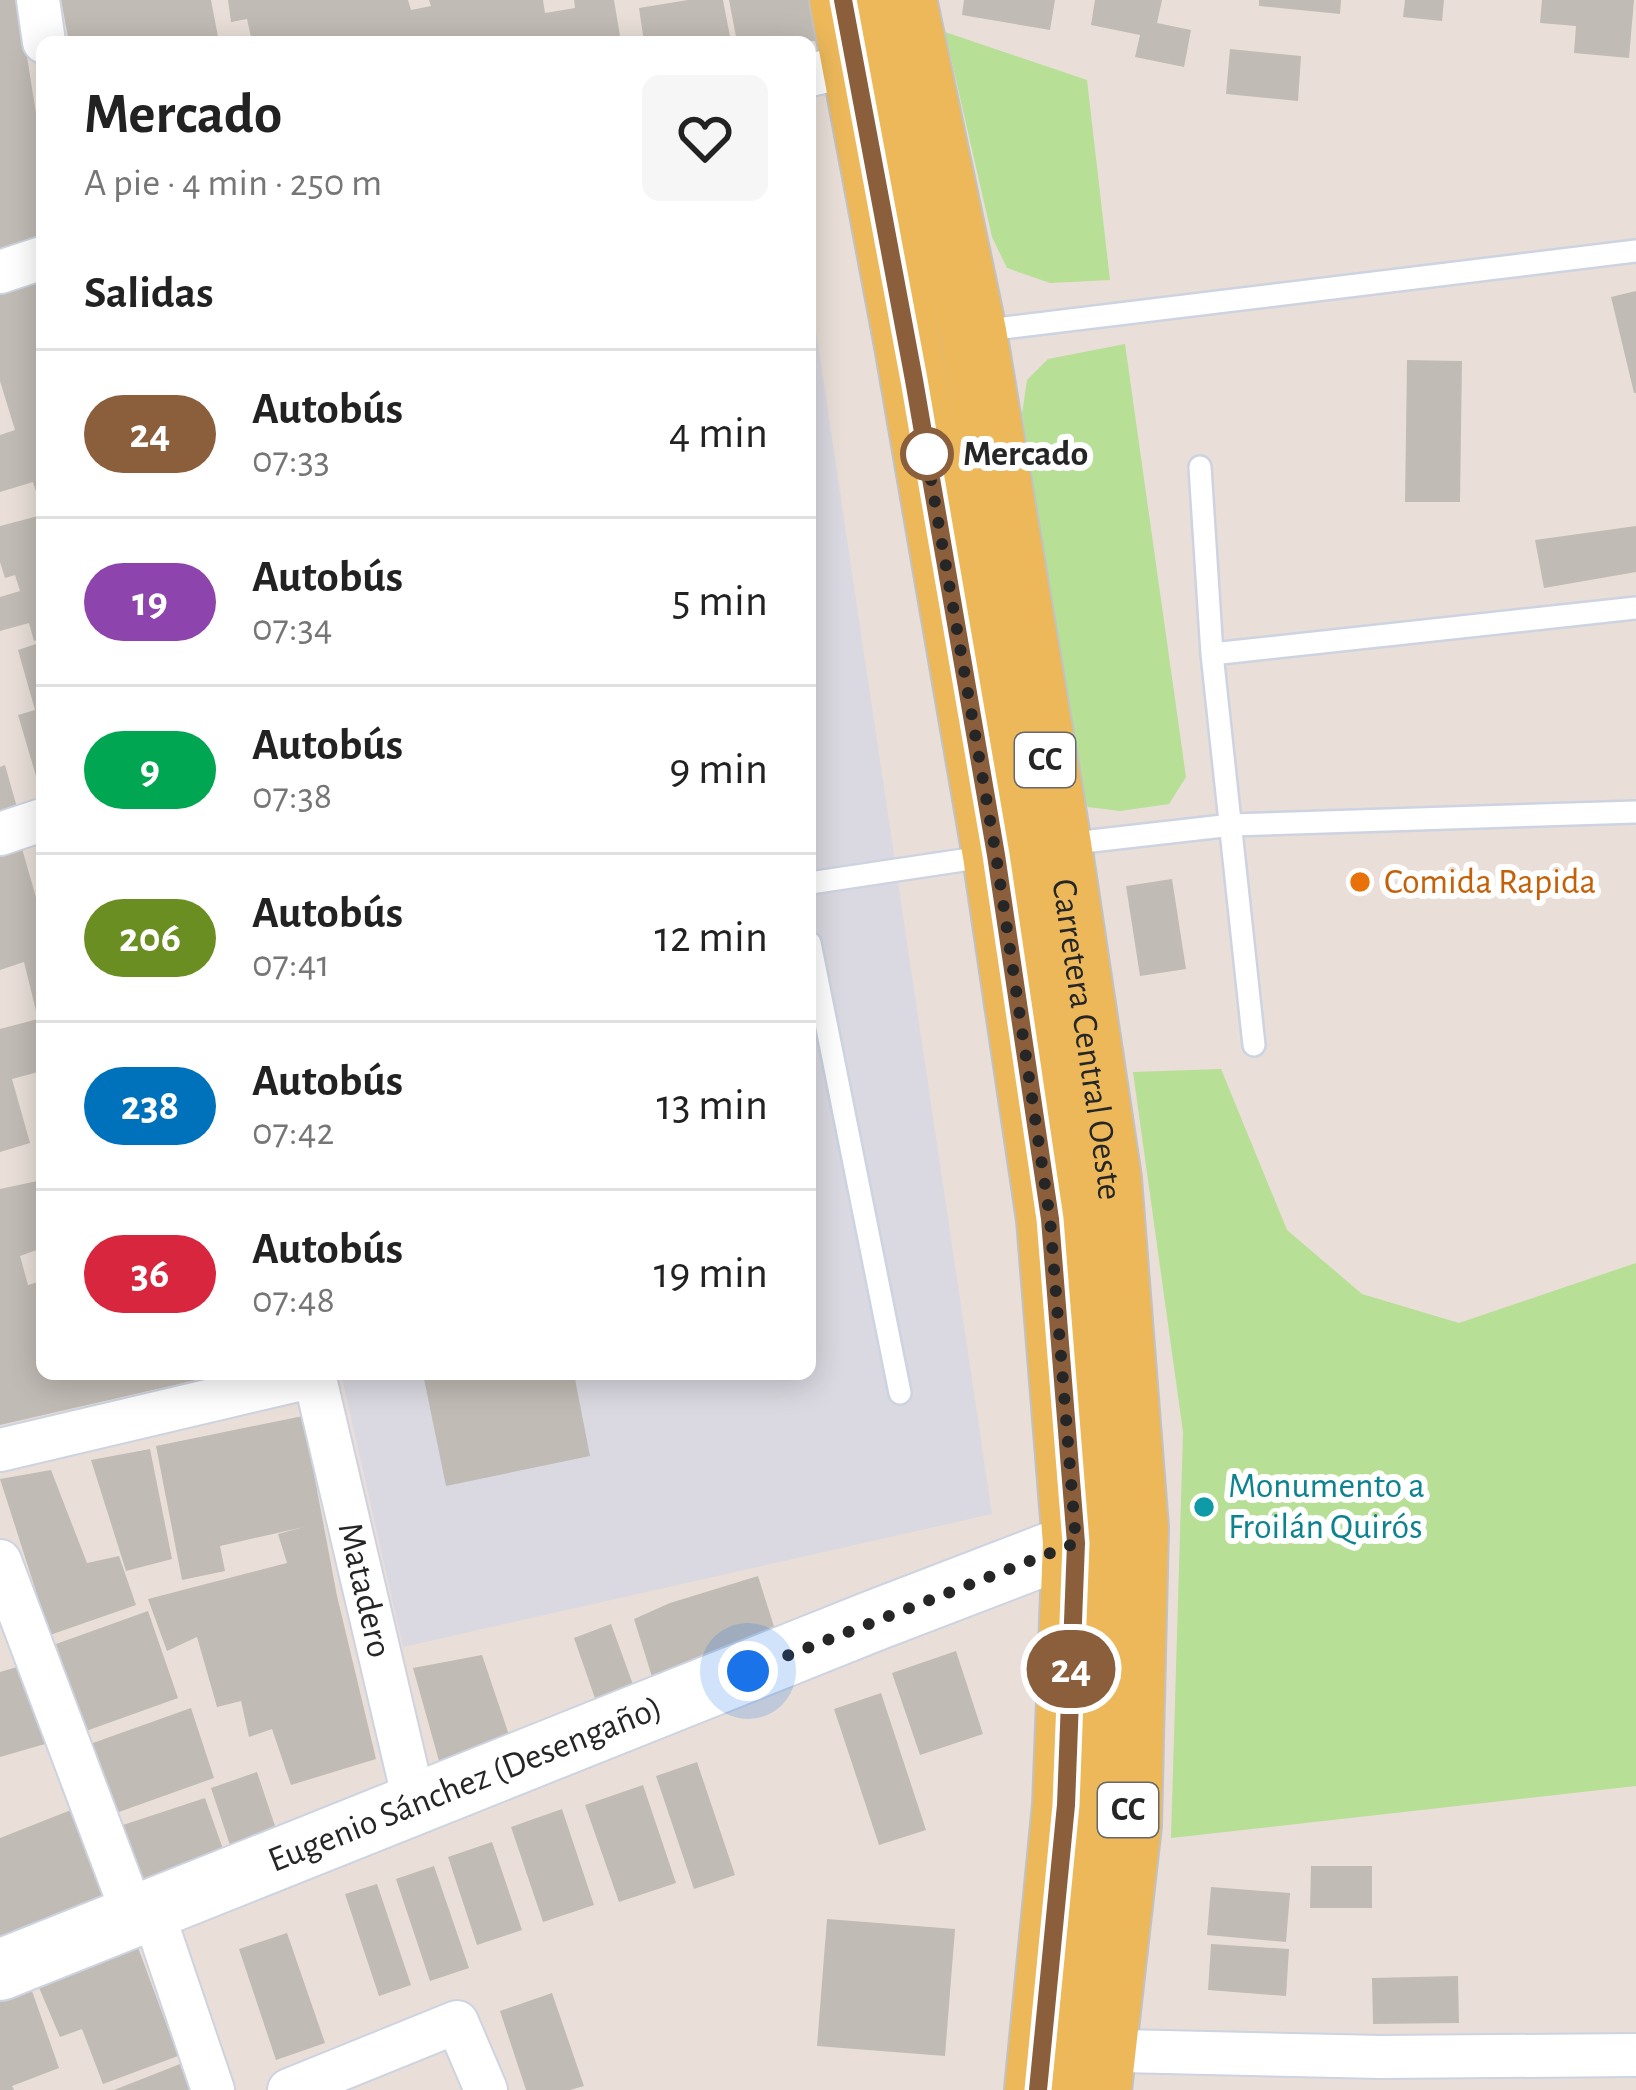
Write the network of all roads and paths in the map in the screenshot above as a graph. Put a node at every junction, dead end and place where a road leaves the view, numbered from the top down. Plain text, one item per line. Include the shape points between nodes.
1 (38, 0) edge
2 (842, 0) edge
3 (43, 36) edge
4 (871, 48) edge
5 (1636, 251) edge
6 (36, 260) edge
7 (0, 272) edge
8 (940, 339) junction
9 (1200, 467) dead end
10 (1636, 608) edge
11 (1212, 654) junction
12 (1636, 812) edge
13 (36, 822) edge
14 (1232, 825) junction
15 (0, 834) edge
16 (1027, 850) junction
17 (816, 882) edge
18 (816, 973) edge
19 (1254, 1045) dead end
20 (293, 1380) edge
21 (315, 1380) edge
22 (900, 1393) dead end
23 (0, 1450) edge
24 (1106, 1536) junction
25 (0, 1561) edge
26 (415, 1805) junction
27 (143, 1913) junction
28 (0, 1970) edge
29 (1636, 2055) edge
30 (1071, 2070) edge
31 (213, 2090) edge
32 (289, 2090) edge
33 (485, 2090) edge

1 - 3 street
2 - 4 main road, Carretera Central Oeste / CC
4 - 8 main road, Carretera Central Oeste / CC
5 - 8 lane
6 - 7 street
8 - 16 main road, Carretera Central Oeste / CC
9 - 11 lane
10 - 11 lane
11 - 14 lane
12 - 14 lane
13 - 15 street
14 - 16 lane
14 - 19 lane
16 - 17 lane
16 - 24 main road, Carretera Central Oeste / CC via 1050,1219
18 - 22 lane
20 - 23 street
21 - 26 street, Matadero
24 - 26 street, Eugenio Sánchez (Desengaño)
24 - 30 main road, Carretera Central Oeste / CC via 1066,1805
25 - 27 street
26 - 27 street, Eugenio Sánchez (Desengaño)
27 - 28 street, Eugenio Sánchez (Desengaño)
27 - 31 street
29 - 30 street
32 - 33 street via 457,2022

